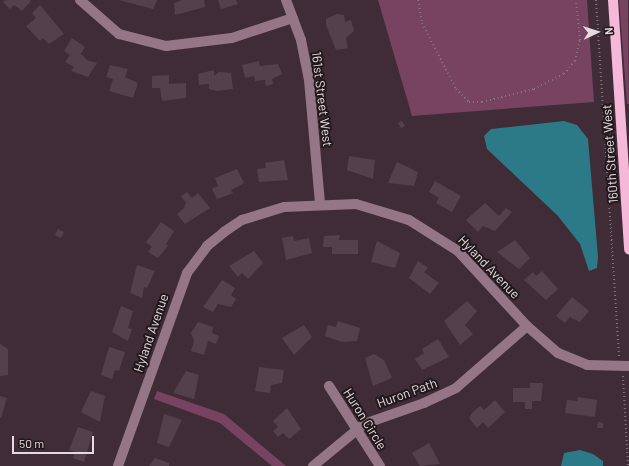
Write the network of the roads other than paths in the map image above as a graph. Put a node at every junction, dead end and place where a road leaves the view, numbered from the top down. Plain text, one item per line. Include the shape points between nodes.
1 (80, 0) edge
2 (286, 0) edge
3 (613, 0) edge
4 (293, 18) junction
5 (320, 203) junction
6 (629, 249) edge
7 (527, 326) junction
8 (625, 366) edge
9 (329, 386) dead end
10 (355, 429) junction
11 (118, 466) edge
12 (313, 466) edge
13 (380, 466) edge

1 - 4 street via 119,34 166,46 232,38
2 - 4 street, 161st Street West
3 - 6 main road, 160th Street West
4 - 5 street, 161st Street West via 309,80
5 - 7 street, Hyland Avenue via 377,209 435,234 472,264
5 - 11 street, Hyland Avenue via 284,207 242,220 212,242 193,264 178,294
7 - 8 street, Hyland Avenue via 568,359 596,366
7 - 10 street, Huron Path via 456,388
9 - 10 street, Huron Circle
10 - 12 street, Huron Path
10 - 13 street, Huron Circle

